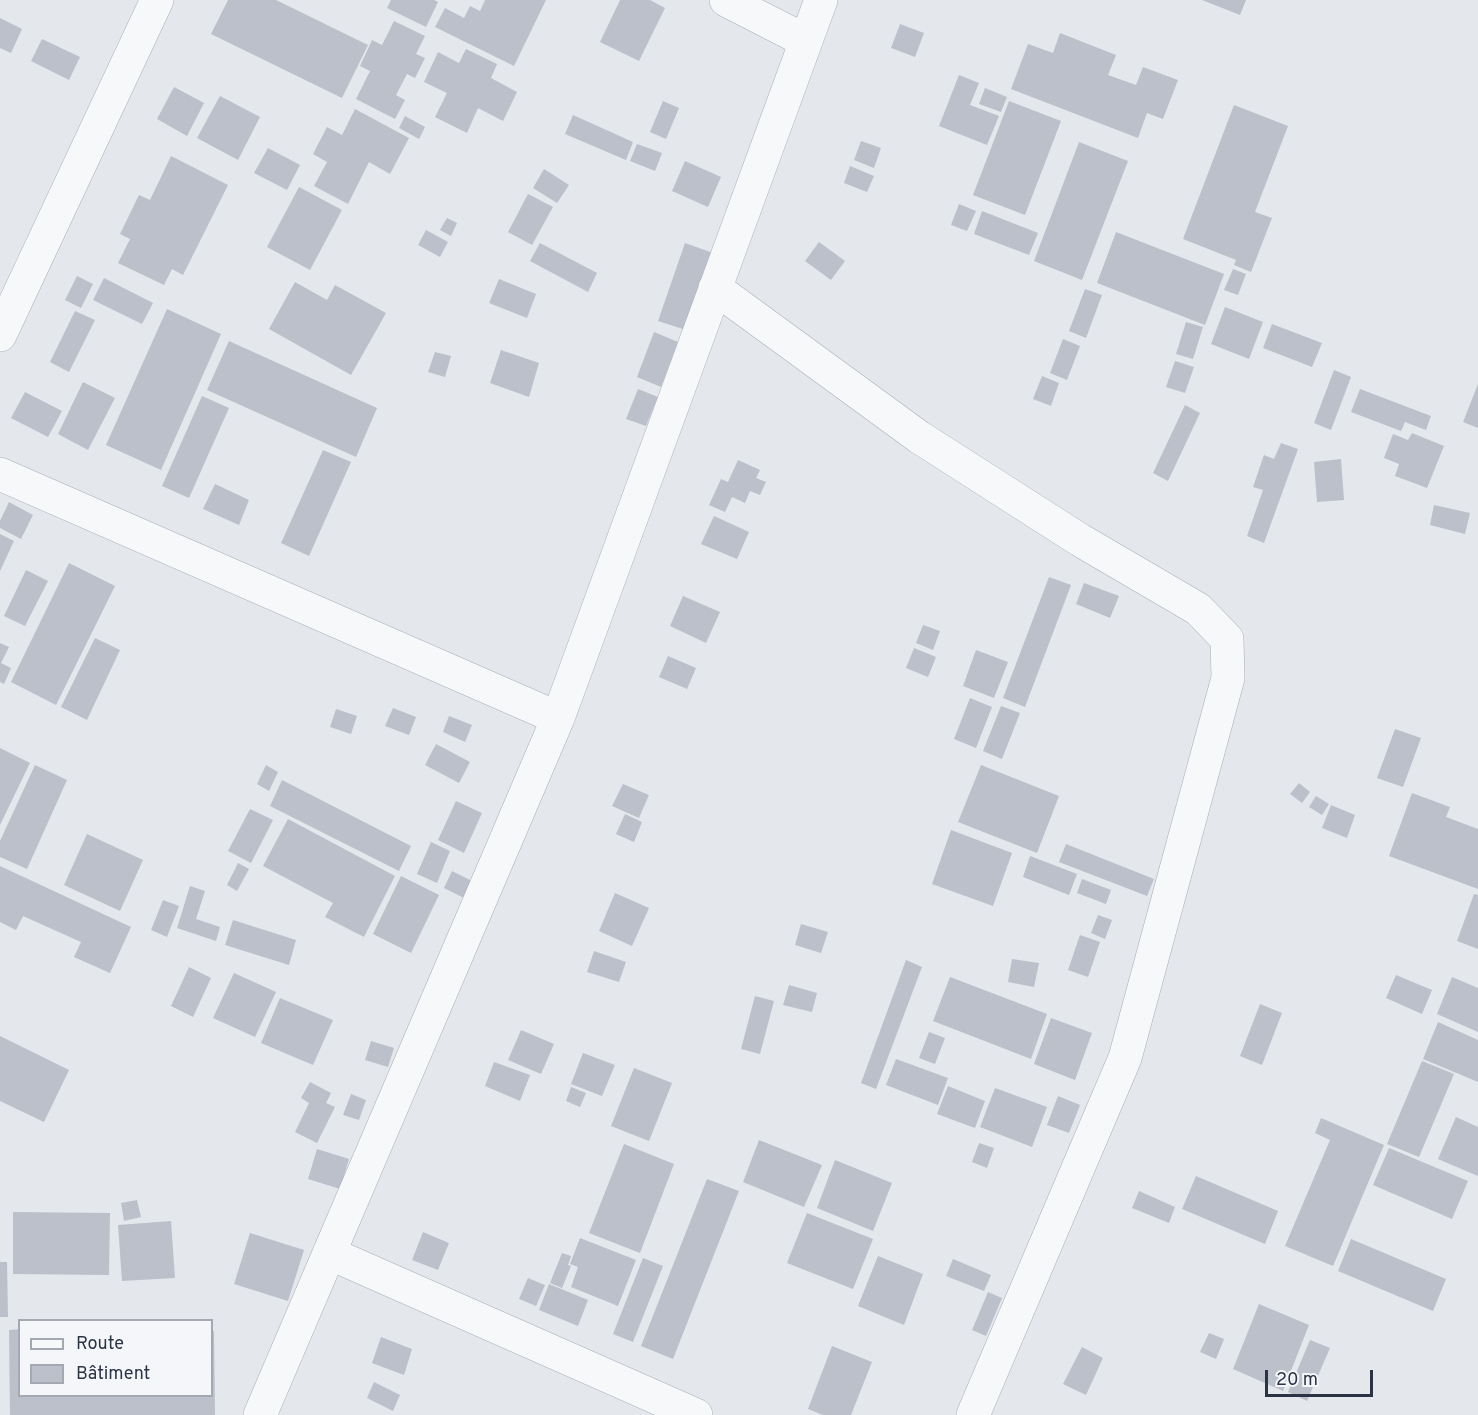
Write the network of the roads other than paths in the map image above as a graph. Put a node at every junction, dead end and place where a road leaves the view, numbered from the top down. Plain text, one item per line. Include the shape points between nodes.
1 (158, 0) edge
2 (726, 0) edge
3 (821, 0) edge
4 (806, 41) junction
5 (715, 288) junction
6 (0, 335) edge
7 (0, 474) edge
8 (558, 718) junction
9 (329, 1253) junction
10 (260, 1415) edge
11 (696, 1415) edge
12 (973, 1415) edge

1 - 6 street
2 - 4 street
3 - 4 street
4 - 5 street
5 - 8 street
5 - 12 street via 919,437 1080,540 1198,609 1227,639 1228,678 1125,1058
7 - 8 street
8 - 9 street
9 - 10 street
9 - 11 street

